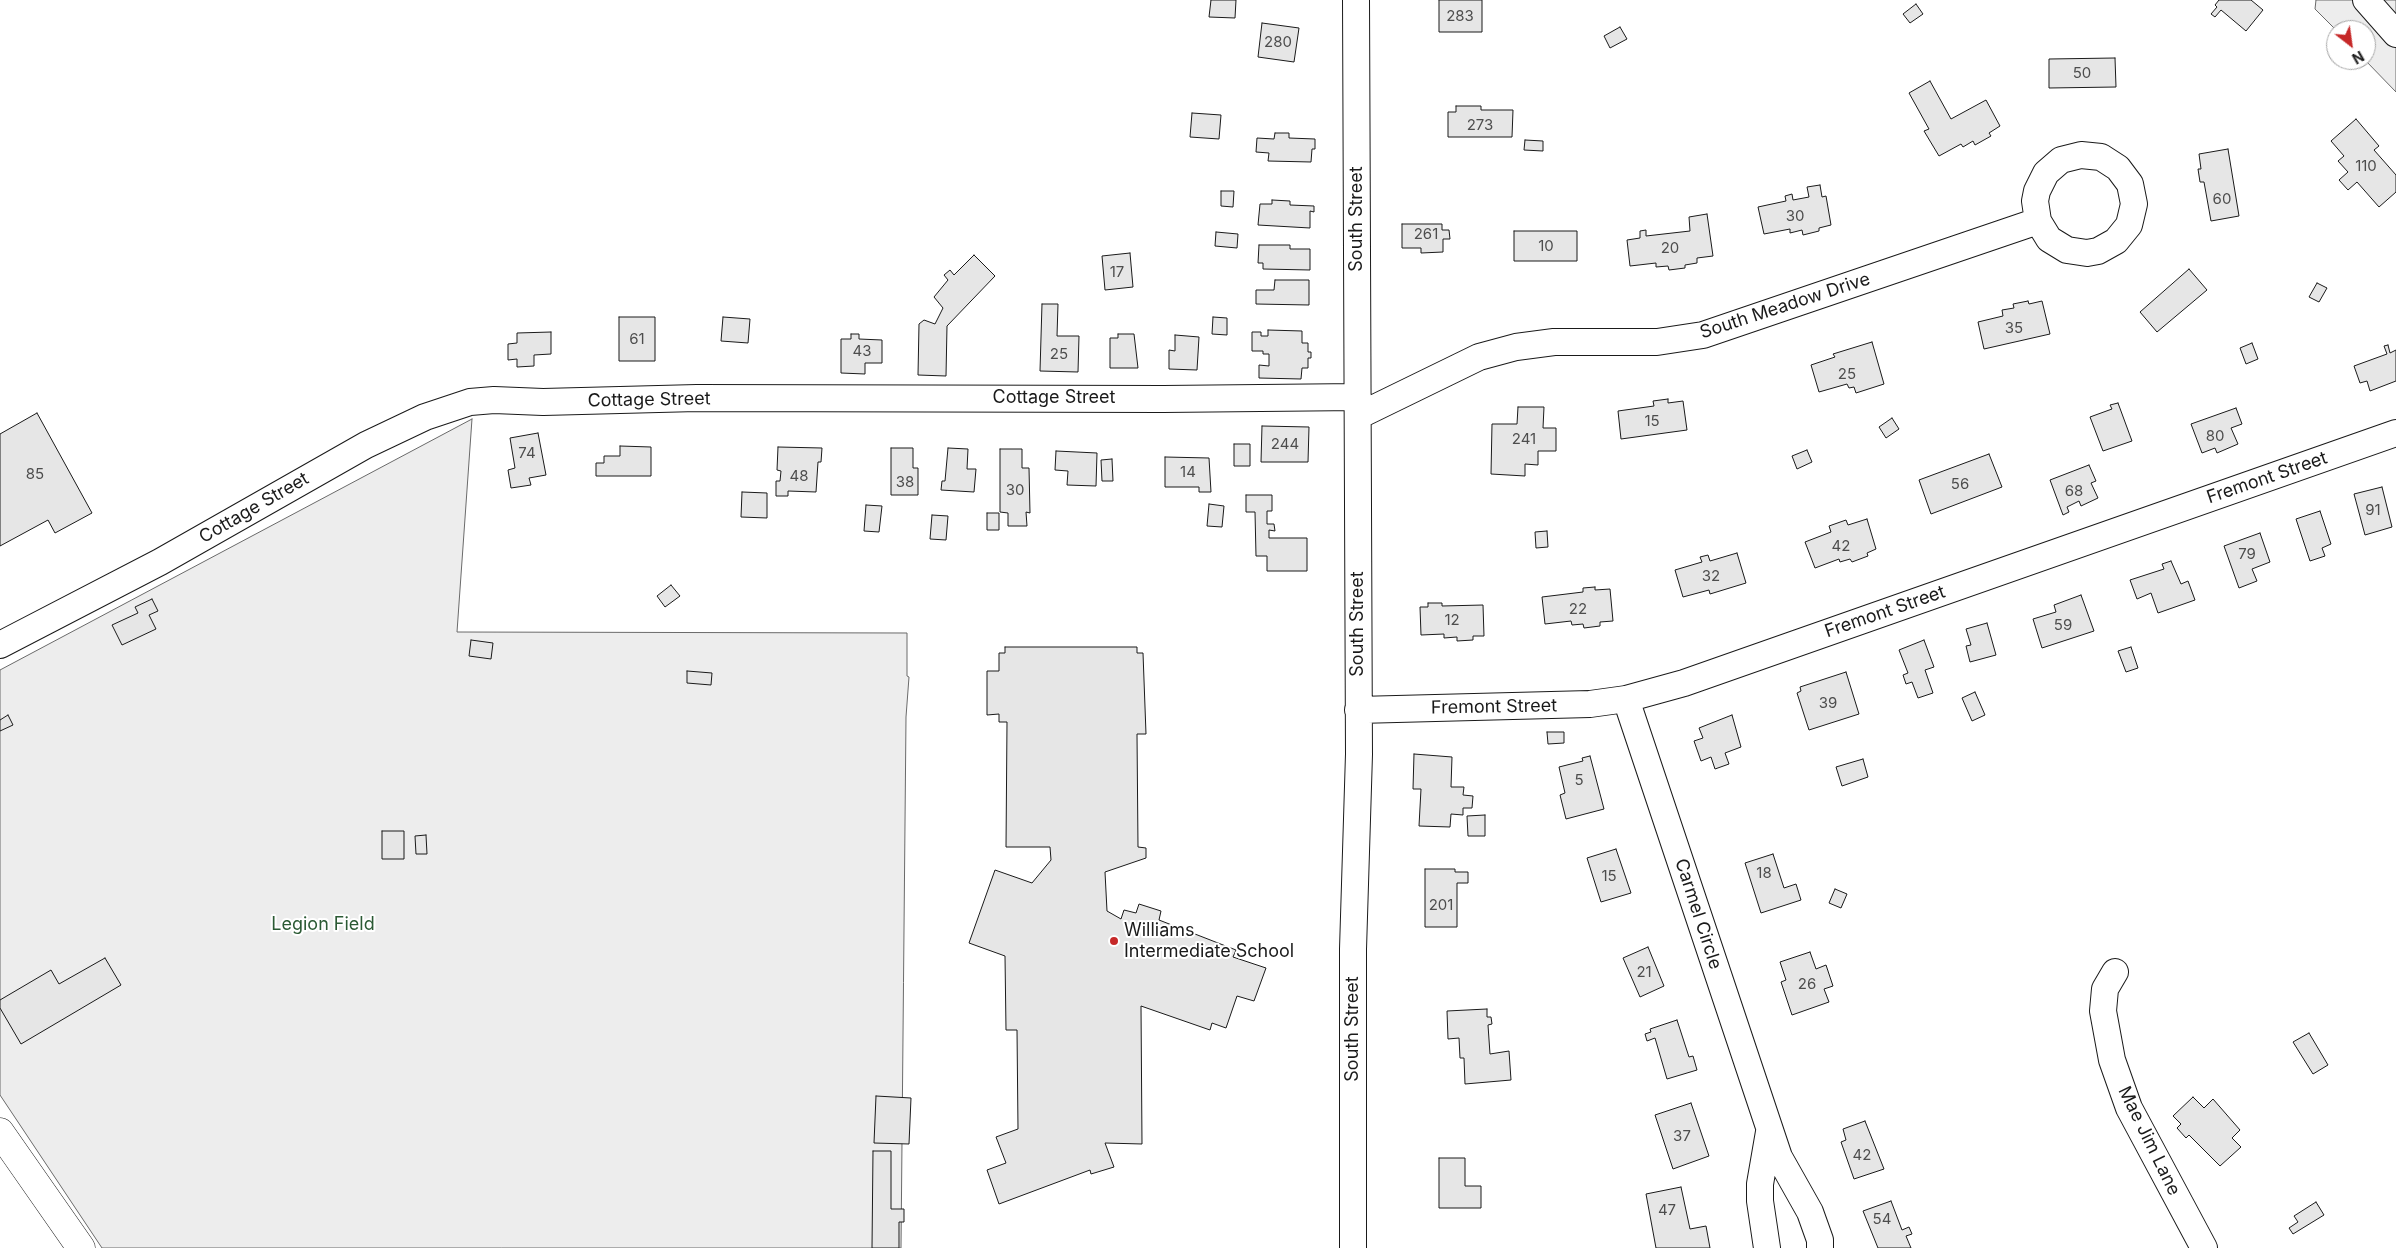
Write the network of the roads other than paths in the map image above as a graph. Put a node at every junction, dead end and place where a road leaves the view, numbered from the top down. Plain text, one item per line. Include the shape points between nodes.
1 (1356, 0) edge
2 (2366, 0) edge
3 (2396, 34) edge
4 (2038, 221) dead end
5 (1358, 406) junction
6 (2396, 433) edge
7 (0, 645) edge
8 (1626, 699) junction
9 (1358, 710) junction
10 (2115, 972) dead end
11 (1770, 1129) junction
12 (0, 1132) edge
13 (81, 1248) edge
14 (1353, 1248) edge
15 (1767, 1248) edge
16 (1820, 1248) edge
17 (2204, 1248) edge

1 - 5 street, South Street
2 - 3 street
4 - 5 street, South Meadow Drive via 1703,335 1657,342 1554,342 1516,347 1479,357
5 - 7 street, Cottage Street via 1163,399 706,398 470,402 425,417 366,444 160,562
5 - 9 street, South Street
6 - 8 street, Fremont Street via 1684,683
8 - 9 street, Fremont Street via 1590,704
8 - 11 street, Carmel Circle
9 - 14 street, South Street via 1353,949
10 - 17 street, Mae Jim Lane via 2105,989 2102,1011 2112,1060 2129,1108
11 - 15 street, Carmel Circle via 1760,1184 1761,1218
11 - 16 street, Carmel Circle via 1779,1158 1810,1212
12 - 13 main road

